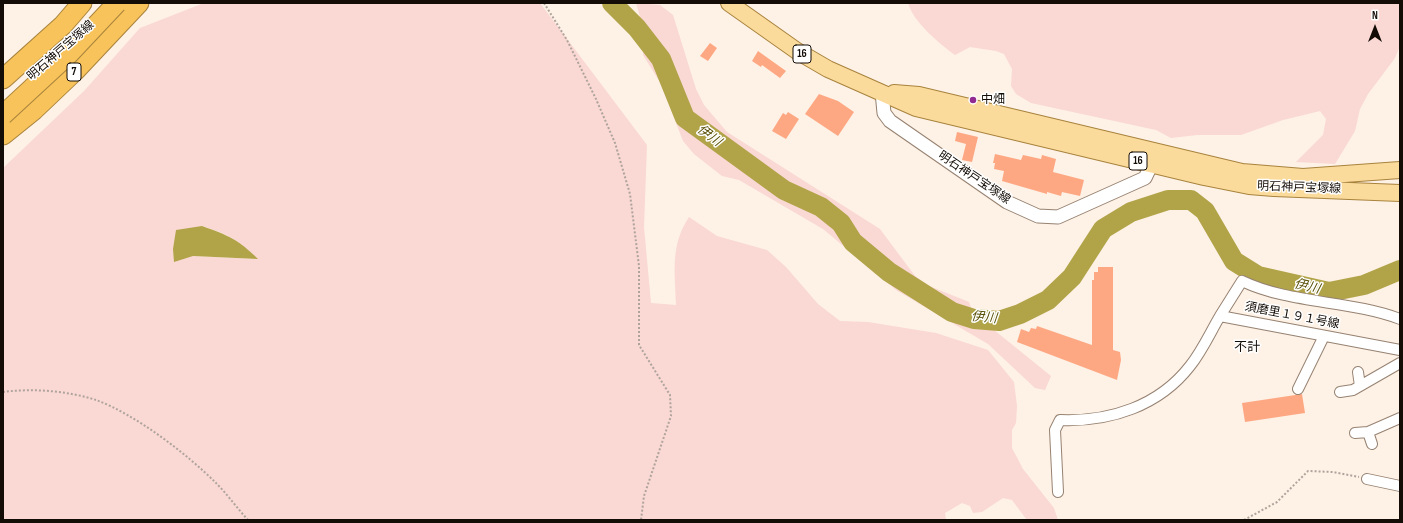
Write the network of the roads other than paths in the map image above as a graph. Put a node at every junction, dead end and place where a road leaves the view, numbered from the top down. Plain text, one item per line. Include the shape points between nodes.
1 (82, 3) edge
2 (117, 3) edge
3 (122, 3) edge
4 (139, 3) edge
5 (729, 3) edge
6 (3, 80) edge
7 (882, 92) junction
8 (3, 103) edge
9 (3, 115) edge
10 (3, 135) edge
11 (1155, 159) junction
12 (1400, 170) edge
13 (1400, 193) edge
14 (1220, 316) junction
15 (1400, 319) edge
16 (1324, 336) junction
17 (1400, 350) edge
18 (1400, 364) edge
19 (1358, 372) dead end
20 (1360, 386) junction
21 (1298, 390) dead end
22 (1340, 392) dead end
23 (1400, 418) edge
24 (1368, 432) junction
25 (1355, 433) dead end
26 (1372, 444) dead end
27 (1368, 479) road end
28 (1400, 486) edge
29 (1058, 492) dead end

1 - 6 highway via 63,25
2 - 9 highway, 7, bridge via 69,54
3 - 8 main road, 明石神戸宝塚線 via 67,43
4 - 10 highway, 7 via 75,71
5 - 7 main road, 明石神戸宝塚線 / 16 via 797,51
7 - 11 main road, 明石神戸宝塚線 / 16 via 916,108
7 - 11 street, 明石神戸宝塚線 via 884,113 890,121 1007,202 1038,216 1058,217 1145,178
11 - 12 main road, 明石神戸宝塚線 / 16 via 1273,175 1330,176
11 - 13 main road, 明石神戸宝塚線 / 16 via 1249,186
14 - 15 street, 須磨里１９１号線 via 1242,281 1260,290 1350,306
14 - 16 street, 須磨里１９１号線
14 - 29 street via 1191,366 1164,394 1130,410 1111,415 1082,421 1060,420 1055,430
16 - 17 street, 須磨里１９１号線
16 - 21 street
18 - 20 street
19 - 20 street
20 - 22 street
23 - 24 street
24 - 25 street
24 - 26 street
27 - 28 street

